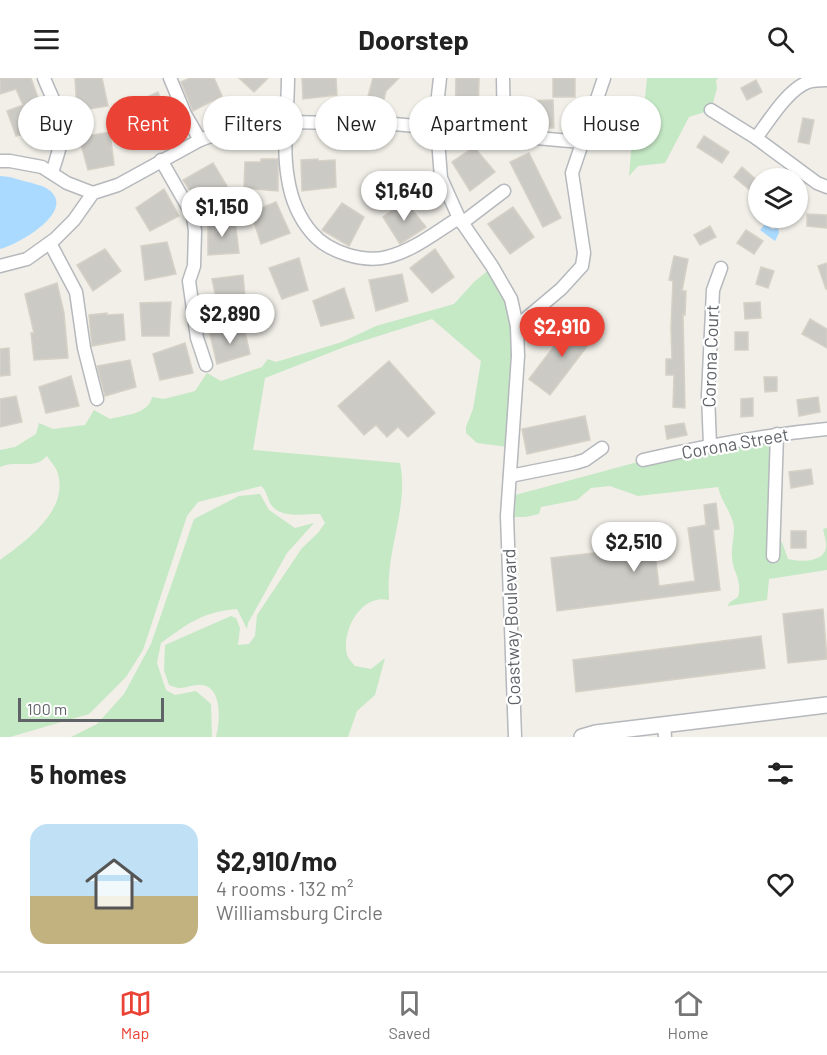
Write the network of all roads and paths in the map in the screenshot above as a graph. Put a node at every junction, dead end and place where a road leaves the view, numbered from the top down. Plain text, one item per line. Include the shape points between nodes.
1 (44, 78) edge
2 (170, 78) edge
3 (288, 78) edge
4 (440, 78) edge
5 (503, 78) edge
6 (603, 78) edge
7 (827, 80) edge
8 (288, 96) edge
9 (438, 96) edge
10 (503, 96) edge
11 (597, 96) edge
12 (711, 110) dead end
13 (303, 122) edge
14 (409, 125) edge
15 (756, 138) junction
16 (203, 139) edge
17 (200, 140) junction
18 (286, 150) edge
19 (438, 150) edge
20 (579, 150) edge
21 (0, 160) edge
22 (161, 160) junction
23 (52, 173) junction
24 (827, 187) edge
25 (504, 191) dead end
26 (93, 193) junction
27 (461, 220) junction
28 (50, 243) junction
29 (0, 266) edge
30 (721, 268) dead end
31 (517, 326) junction
32 (206, 365) dead end
33 (97, 399) dead end
34 (827, 429) edge
35 (777, 434) junction
36 (710, 445) junction
37 (602, 448) dead end
38 (643, 460) dead end
39 (510, 476) junction
40 (773, 556) dead end
41 (827, 705) edge
42 (664, 731) edge
43 (515, 737) edge
44 (582, 737) edge

1 - 23 street via 62,130
2 - 17 street
3 - 8 street
4 - 9 street, Coastway Boulevard
5 - 10 street
6 - 11 street
7 - 15 street via 801,85
12 - 15 street
13 - 14 street
15 - 24 street
16 - 17 street
17 - 22 street
18 - 27 street via 295,206 312,234 338,251 362,259 387,257
19 - 27 street, Coastway Boulevard via 441,178
20 - 31 street via 572,173 584,254 582,266
21 - 23 street via 42,167
22 - 26 street via 118,185
22 - 32 street via 193,216 194,266 189,281 197,338
23 - 26 street
25 - 27 street
26 - 28 street via 74,220
27 - 31 street, Coastway Boulevard via 511,299
28 - 29 street via 27,259
28 - 33 street via 76,292
30 - 36 street, Corona Court via 713,290
31 - 39 street, Coastway Boulevard
34 - 35 street, Corona Street
35 - 36 street, Corona Street
35 - 40 street
36 - 38 street, Corona Street
37 - 39 street via 585,460
39 - 43 street, Coastway Boulevard via 507,516
41 - 42 street
42 - 44 street

